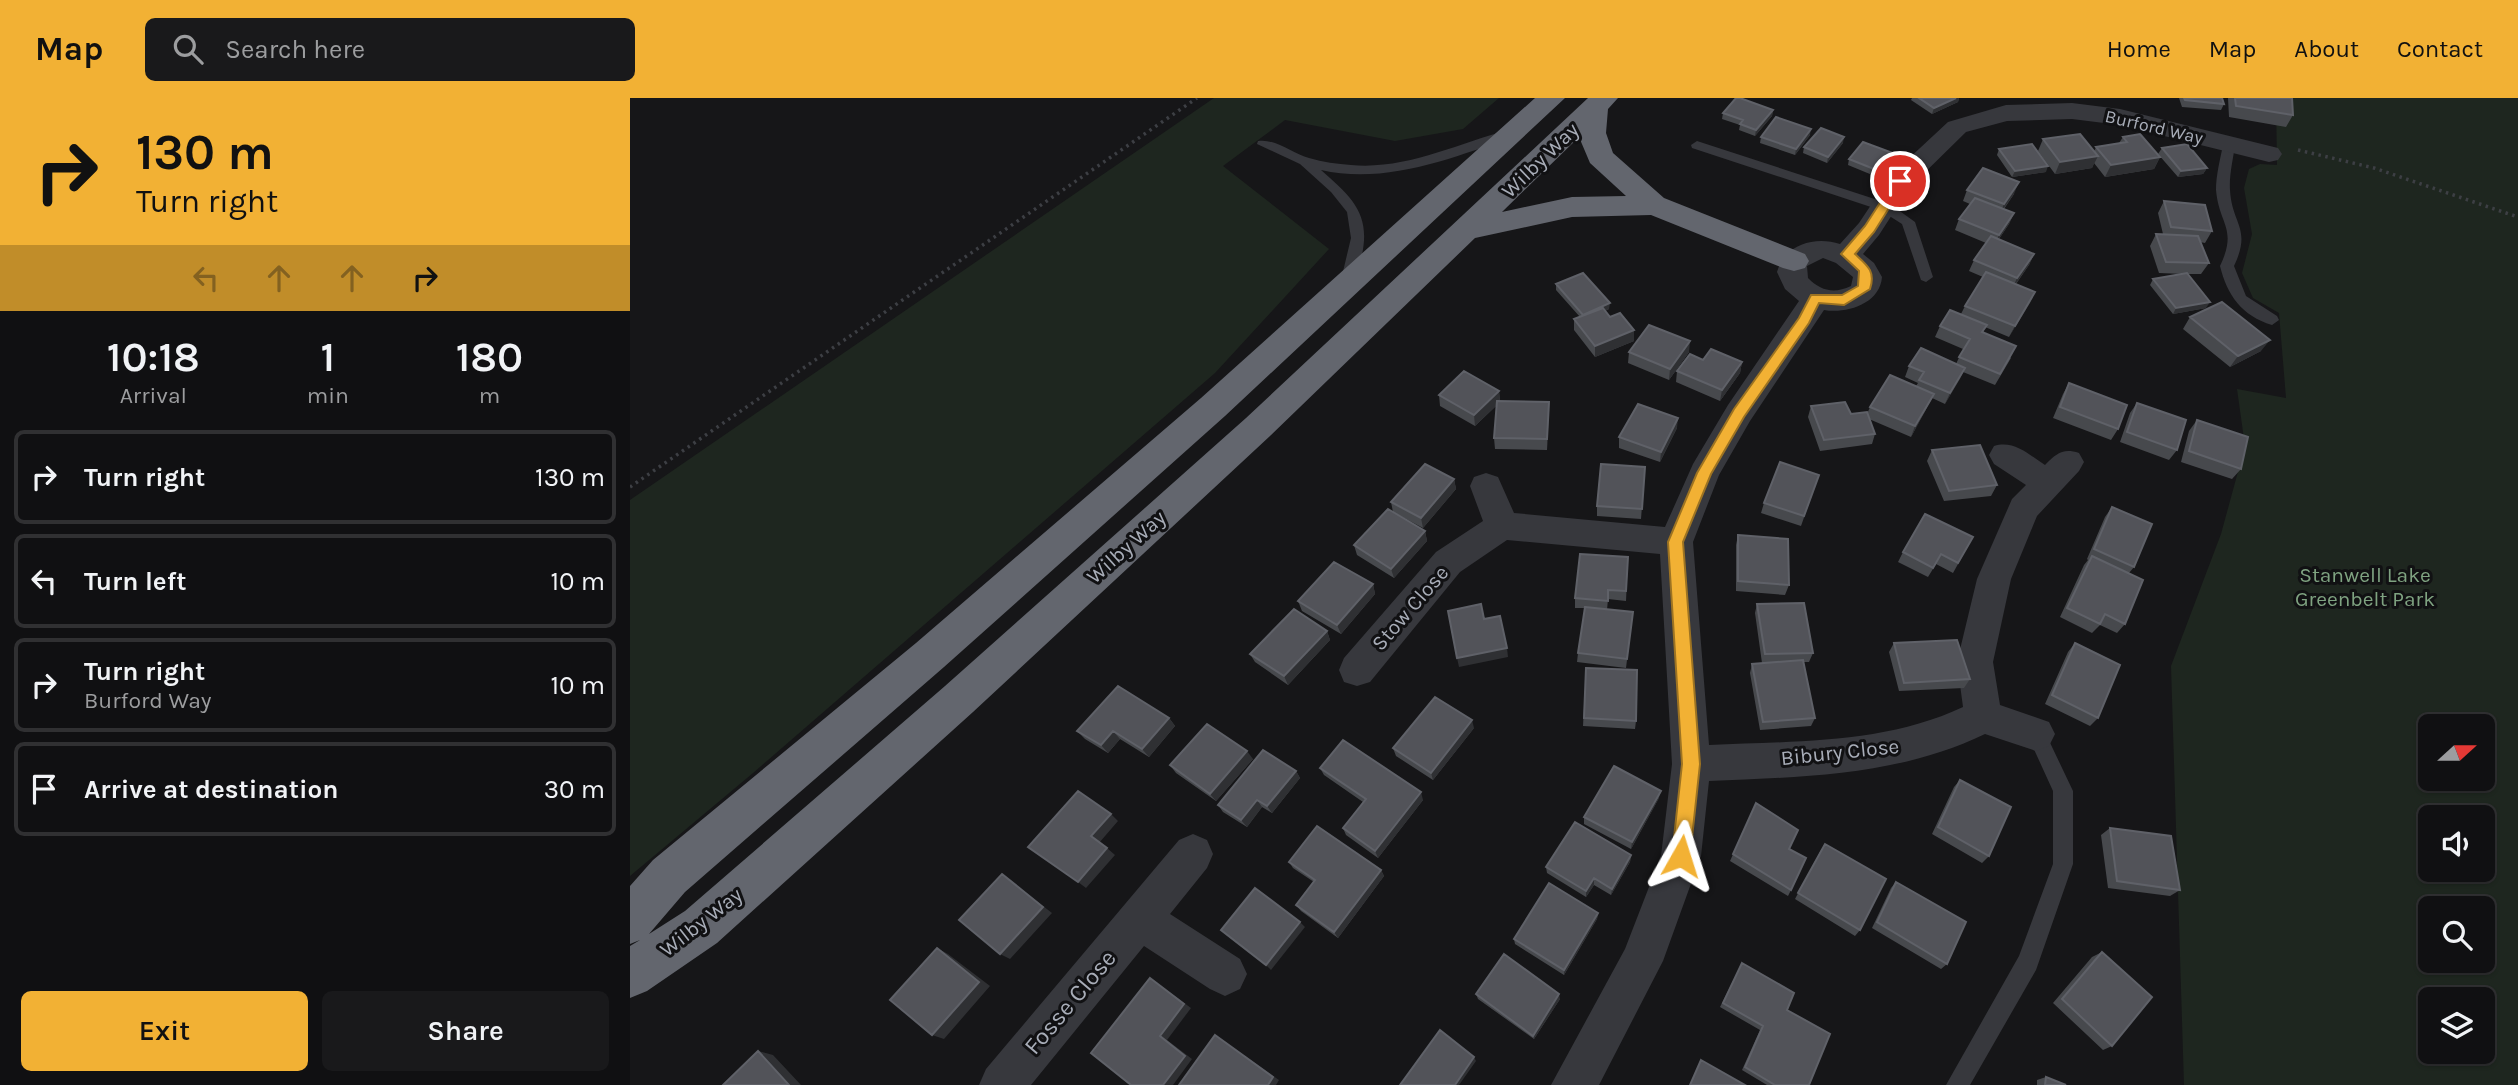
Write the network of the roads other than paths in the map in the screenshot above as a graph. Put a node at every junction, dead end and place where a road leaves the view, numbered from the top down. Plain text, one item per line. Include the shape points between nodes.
1 (1551, 98) edge
2 (1600, 103) edge
3 (2000, 105) edge
4 (1515, 132) junction
5 (1264, 144) dead end
6 (1697, 145) dead end
7 (2229, 145) junction
8 (2269, 154) road end
9 (1304, 161) junction
10 (1654, 205) junction
11 (1885, 207) junction
12 (1467, 230) junction
13 (1847, 254) junction
14 (1794, 261) junction
15 (1926, 277) dead end
16 (1345, 288) junction
17 (1815, 298) junction
18 (2272, 320) dead end
19 (2005, 455) dead end
20 (1486, 486) dead end
21 (1502, 526) junction
22 (1676, 542) junction
23 (1357, 670) dead end
24 (1983, 716) junction
25 (2036, 734) joint
26 (1691, 764) junction
27 (1193, 854) dead end
28 (1139, 918) junction
29 (630, 921) edge
30 (630, 974) edge
31 (1225, 974) dead end
32 (1002, 1085) edge
33 (1574, 1085) edge
34 (1957, 1085) edge

1 - 4 highway, Wilby Way
2 - 10 highway via 1592,133 1600,158
2 - 12 highway, Wilby Way
3 - 7 street, Burford Way via 2120,117
3 - 11 street, Burford Way via 1957,127 1900,181
4 - 9 lane via 1412,165 1344,168
4 - 16 highway, Wilby Way
5 - 9 lane
6 - 11 lane
7 - 8 street, Burford Way
7 - 18 lane via 2223,187 2226,210 2238,233 2227,266 2232,289 2243,305
9 - 16 lane via 1352,205 1358,218 1358,249
10 - 12 highway via 1572,207
10 - 14 highway
11 - 13 street, Burford Way
11 - 15 lane via 1908,222
12 - 30 highway, Wilby Way via 949,708 701,927
13 - 14 street via 1823,249
13 - 17 street via 1865,270 1864,289 1844,300
14 - 17 street via 1791,277
16 - 29 highway, Wilby Way via 930,655 669,876
17 - 22 street via 1704,473
19 - 24 street via 2058,472 2024,508 1994,579 1975,662
20 - 21 street
21 - 22 street
21 - 23 street, Stow Close via 1448,562
22 - 26 street
24 - 25 street
24 - 26 street, Bibury Close via 1956,731 1909,745 1811,758
25 - 34 lane via 2063,791 2063,864 2028,962
26 - 33 street via 1681,856 1642,961
27 - 28 street, Fosse Close
28 - 31 street
28 - 32 street, Fosse Close

